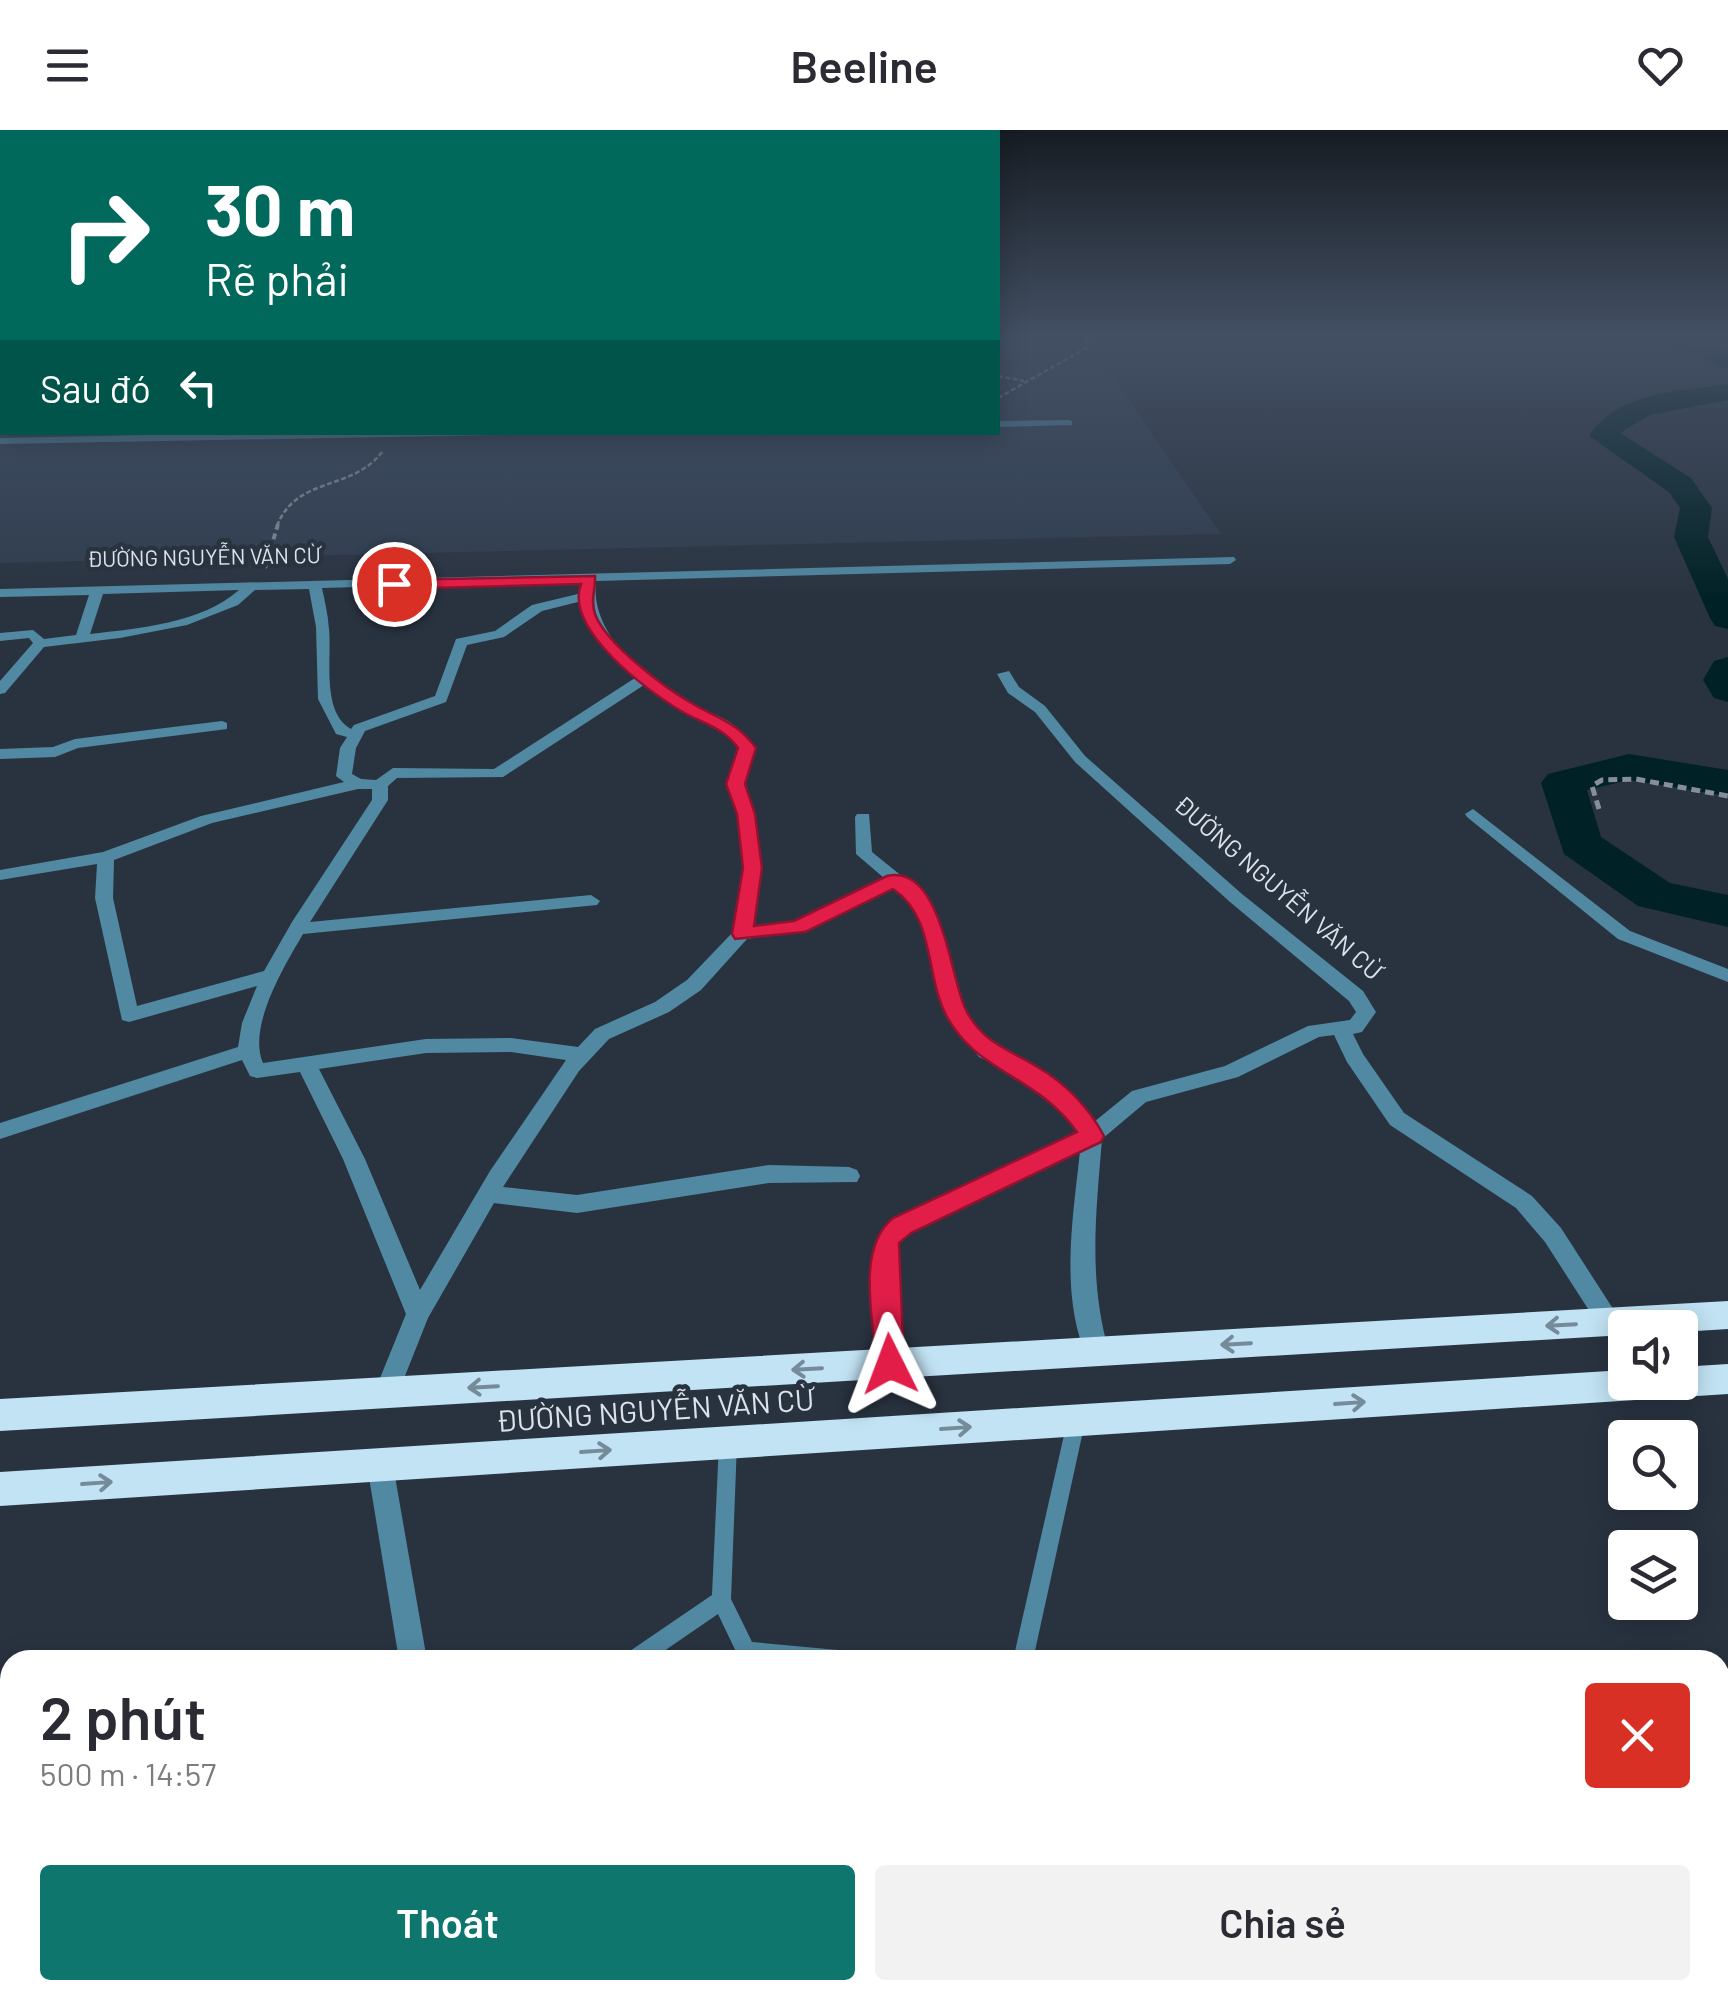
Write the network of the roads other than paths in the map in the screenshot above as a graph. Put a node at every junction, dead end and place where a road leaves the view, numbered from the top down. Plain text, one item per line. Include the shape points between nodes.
1 (325, 435) edge
2 (0, 441) edge
3 (1230, 560) dead end
4 (590, 579) junction
5 (315, 586) junction
6 (250, 588) junction
7 (96, 591) junction
8 (0, 593) edge
9 (584, 596) junction
10 (0, 637) edge
11 (82, 639) junction
12 (40, 644) junction
13 (1004, 674) dead end
14 (646, 677) junction
15 (0, 690) edge
16 (222, 726) dead end
17 (356, 734) junction
18 (0, 754) edge
19 (358, 784) junction
20 (380, 785) junction
21 (1474, 814) dead end
22 (863, 817) dead end
23 (106, 857) junction
24 (0, 875) edge
25 (894, 880) junction
26 (591, 901) dead end
27 (296, 929) junction
28 (742, 934) junction
29 (274, 975) junction
30 (1728, 976) edge
31 (1340, 1027) junction
32 (248, 1050) junction
33 (582, 1054) junction
34 (307, 1066) junction
35 (0, 1132) edge
36 (1092, 1136) junction
37 (849, 1176) dead end
38 (488, 1194) junction
39 (418, 1314) junction
40 (1728, 1315) edge
41 (1698, 1317) edge
42 (1608, 1320) edge
43 (1608, 1322) edge
44 (1097, 1352) junction
45 (890, 1364) junction
46 (1728, 1379) edge
47 (1698, 1381) edge
48 (1608, 1386) edge
49 (386, 1392) junction
50 (0, 1415) edge
51 (1077, 1420) junction
52 (728, 1442) junction
53 (380, 1464) junction
54 (0, 1489) edge
55 (721, 1600) junction
56 (411, 1650) edge
57 (648, 1650) edge
58 (746, 1650) edge
59 (1025, 1650) edge

1 - 2 street
3 - 4 street, ĐƯỜNG NGUYỄN VĂN CỪ
4 - 5 street, ĐƯỜNG NGUYỄN VĂN CỪ
4 - 9 street
5 - 6 street, ĐƯỜNG NGUYỄN VĂN CỪ
5 - 17 street via 323,641 320,681 330,717 340,731
6 - 7 street, ĐƯỜNG NGUYỄN VĂN CỪ
6 - 11 street via 224,607 128,634
7 - 8 street, ĐƯỜNG NGUYỄN VĂN CỪ
7 - 11 street
9 - 14 street via 605,640
9 - 17 street via 537,608 500,634 466,640 441,698
10 - 12 street via 33,634
11 - 12 street
12 - 15 street
13 - 31 street, ĐƯỜNG NGUYỄN VĂN CỪ via 1080,759 1356,996 1366,1012 1355,1027
14 - 20 street via 497,774 393,773
14 - 28 street via 688,708 733,729 747,748 736,784 753,868
16 - 18 street via 56,752
17 - 19 street via 344,776
19 - 20 street
19 - 23 street via 207,818
20 - 27 street via 380,800
21 - 30 street via 1624,935
22 - 25 street via 864,854
23 - 24 street
23 - 29 street via 104,898 128,1015
25 - 28 street via 798,927
25 - 36 street via 916,895 932,926 956,1012 986,1052 1067,1100
26 - 27 street
27 - 29 street
28 - 33 street via 678,998 602,1034
29 - 32 street
31 - 36 street via 1315,1031 1231,1072 1139,1096
31 - 42 street via 1397,1119 1524,1202
32 - 34 street via 258,1070
32 - 35 street
33 - 34 street via 511,1044 426,1046
33 - 38 street
34 - 39 street
36 - 44 street via 1083,1235 1085,1310
36 - 45 street via 888,1237
37 - 38 street via 770,1174 577,1204
38 - 39 street
39 - 49 street
40 - 41 highway, ĐƯỜNG NGUYỄN VĂN CỪ
43 -> 44 highway, ĐƯỜNG NGUYỄN VĂN CỪ
44 - 45 highway, ĐƯỜNG NGUYỄN VĂN CỪ
45 -> 49 highway, ĐƯỜNG NGUYỄN VĂN CỪ
46 - 47 highway, ĐƯỜNG NGUYỄN VĂN CỪ
51 -> 48 highway, ĐƯỜNG NGUYỄN VĂN CỪ
49 - 50 highway, ĐƯỜNG NGUYỄN VĂN CỪ
52 -> 51 highway, ĐƯỜNG NGUYỄN VĂN CỪ
51 - 59 lane
53 -> 52 highway, ĐƯỜNG NGUYỄN VĂN CỪ
52 - 55 lane
54 -> 53 highway, ĐƯỜNG NGUYỄN VĂN CỪ
53 - 56 street
55 - 57 lane
55 - 58 lane

